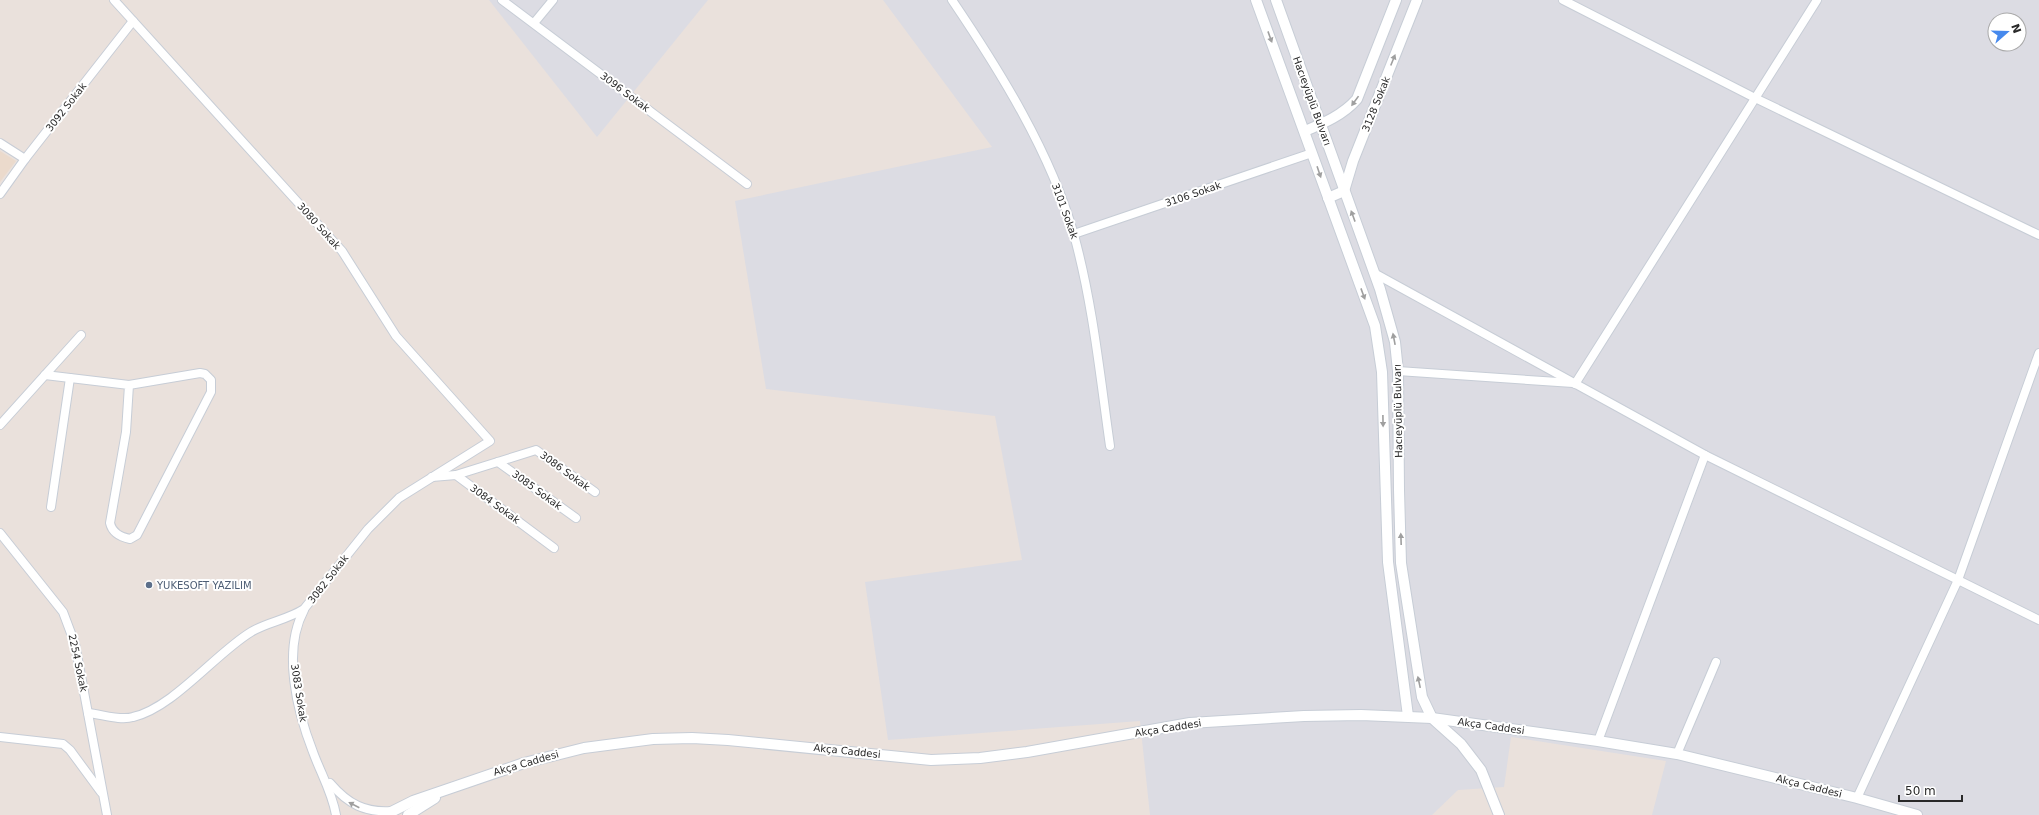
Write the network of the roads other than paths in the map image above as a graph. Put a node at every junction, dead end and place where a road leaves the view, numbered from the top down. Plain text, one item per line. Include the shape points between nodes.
1 (114, 0) edge
2 (502, 0) edge
3 (553, 0) edge
4 (952, 0) edge
5 (1256, 0) edge
6 (1276, 0) edge
7 (1396, 0) edge
8 (1417, 0) edge
9 (1563, 0) edge
10 (1817, 0) edge
11 (134, 21) junction
12 (534, 23) junction
13 (1755, 98) junction
14 (1320, 124) junction
15 (1305, 131) junction
16 (0, 143) edge
17 (1312, 153) junction
18 (24, 158) junction
19 (747, 184) dead end
20 (1344, 191) junction
21 (0, 194) edge
22 (1328, 198) junction
23 (1074, 234) junction
24 (2039, 235) edge
25 (1374, 273) junction
26 (81, 336) dead end
27 (2039, 353) edge
28 (1398, 371) junction
29 (45, 375) junction
30 (70, 378) junction
31 (1576, 384) junction
32 (129, 385) junction
33 (0, 426) edge
34 (490, 441) joint
35 (1110, 446) dead end
36 (1705, 455) junction
37 (498, 462) junction
38 (456, 475) junction
39 (432, 477) junction
40 (595, 492) dead end
41 (51, 507) dead end
42 (576, 518) dead end
43 (0, 533) edge
44 (554, 548) dead end
45 (1388, 562) junction
46 (1402, 563) junction
47 (1958, 580) junction
48 (304, 609) junction
49 (2039, 620) edge
50 (1716, 662) dead end
51 (88, 713) junction
52 (1408, 716) junction
53 (1432, 718) junction
54 (0, 737) edge
55 (1598, 741) junction
56 (1677, 754) junction
57 (323, 775) junction
58 (443, 792) junction
59 (103, 794) junction
60 (1857, 798) junction
61 (388, 813) edge
62 (107, 815) edge
63 (336, 815) edge
64 (408, 815) edge
65 (1499, 815) edge
66 (1917, 815) edge

1 - 11 street, 3080 Sokak
2 - 12 street, 3096 Sokak
3 - 12 street
4 - 23 street, 3101 Sokak via 1016,103 1043,156
5 -> 15 street, Hacıeyüplü Bulvarı
6 - 14 street, Hacıeyüplü Bulvarı
7 -> 14 street, 3128 Sokak via 1357,99 1340,115
20 -> 8 street, 3128 Sokak via 1353,161
9 - 13 street
10 - 13 street
11 - 18 street, 3092 Sokak
11 - 34 street, 3080 Sokak via 342,251 396,336
12 - 19 street, 3096 Sokak
13 - 24 street
13 - 31 street
14 - 15 street, 3128 Sokak
14 - 20 street, Hacıeyüplü Bulvarı
15 - 17 street, Hacıeyüplü Bulvarı
16 - 18 street
17 -> 22 street, Hacıeyüplü Bulvarı
17 - 23 street, 3106 Sokak
18 - 21 street, 3092 Sokak
20 - 22 street
25 -> 20 street, Hacıeyüplü Bulvarı
22 -> 45 street, Hacıeyüplü Bulvarı via 1379,343
23 - 35 street, 3101 Sokak via 1096,336
28 -> 25 street, Hacıeyüplü Bulvarı via 1391,324
25 - 31 street
26 - 29 street
27 - 47 street
28 - 31 street
46 -> 28 street, Hacıeyüplü Bulvarı
29 - 30 street
29 - 33 street
30 - 32 street
30 - 41 street
31 - 36 street
32 - 32 street via 200,373 209,378 212,387 137,535 130,539 112,530 110,523 126,432 130,401
34 - 39 street, 3082 Sokak
36 - 47 street
36 - 55 street
37 - 38 street
37 - 40 street, 3086 Sokak via 536,450
37 - 42 street, 3085 Sokak
38 - 39 street via 446,478
38 - 44 street, 3084 Sokak
39 - 48 street, 3082 Sokak via 399,498 368,529
43 - 51 street, 2254 Sokak via 63,612 75,644
45 - 46 street
45 - 52 street, Hacıeyüplü Bulvarı
53 -> 46 street, Hacıeyüplü Bulvarı via 1422,697 1418,678
47 - 49 street
47 - 60 street
48 - 51 street, 3082 Sokak via 291,618 251,632 170,697 144,713 133,718
48 - 57 street, 3083 Sokak via 294,636 295,686 305,730
50 - 56 street
51 - 59 street, 2254 Sokak
52 - 53 street, Akça Caddesi
52 - 58 street, Akça Caddesi via 1304,716 1190,723 1027,752 931,760 728,740 653,739 556,754 492,773
53 - 55 street, Akça Caddesi
53 - 65 street, Hacıeyüplü Bulvarı via 1461,744 1481,770
54 - 59 street via 63,744
55 - 56 street, Akça Caddesi
56 - 60 street, Akça Caddesi
61 -> 57 street, 3083 Sokak via 365,810 350,803
57 - 63 street, 3083 Sokak via 333,796
58 - 61 street, Akça Caddesi via 413,801
58 - 64 street, Akça Caddesi
59 - 62 street, 2254 Sokak
60 - 66 street, Akça Caddesi

